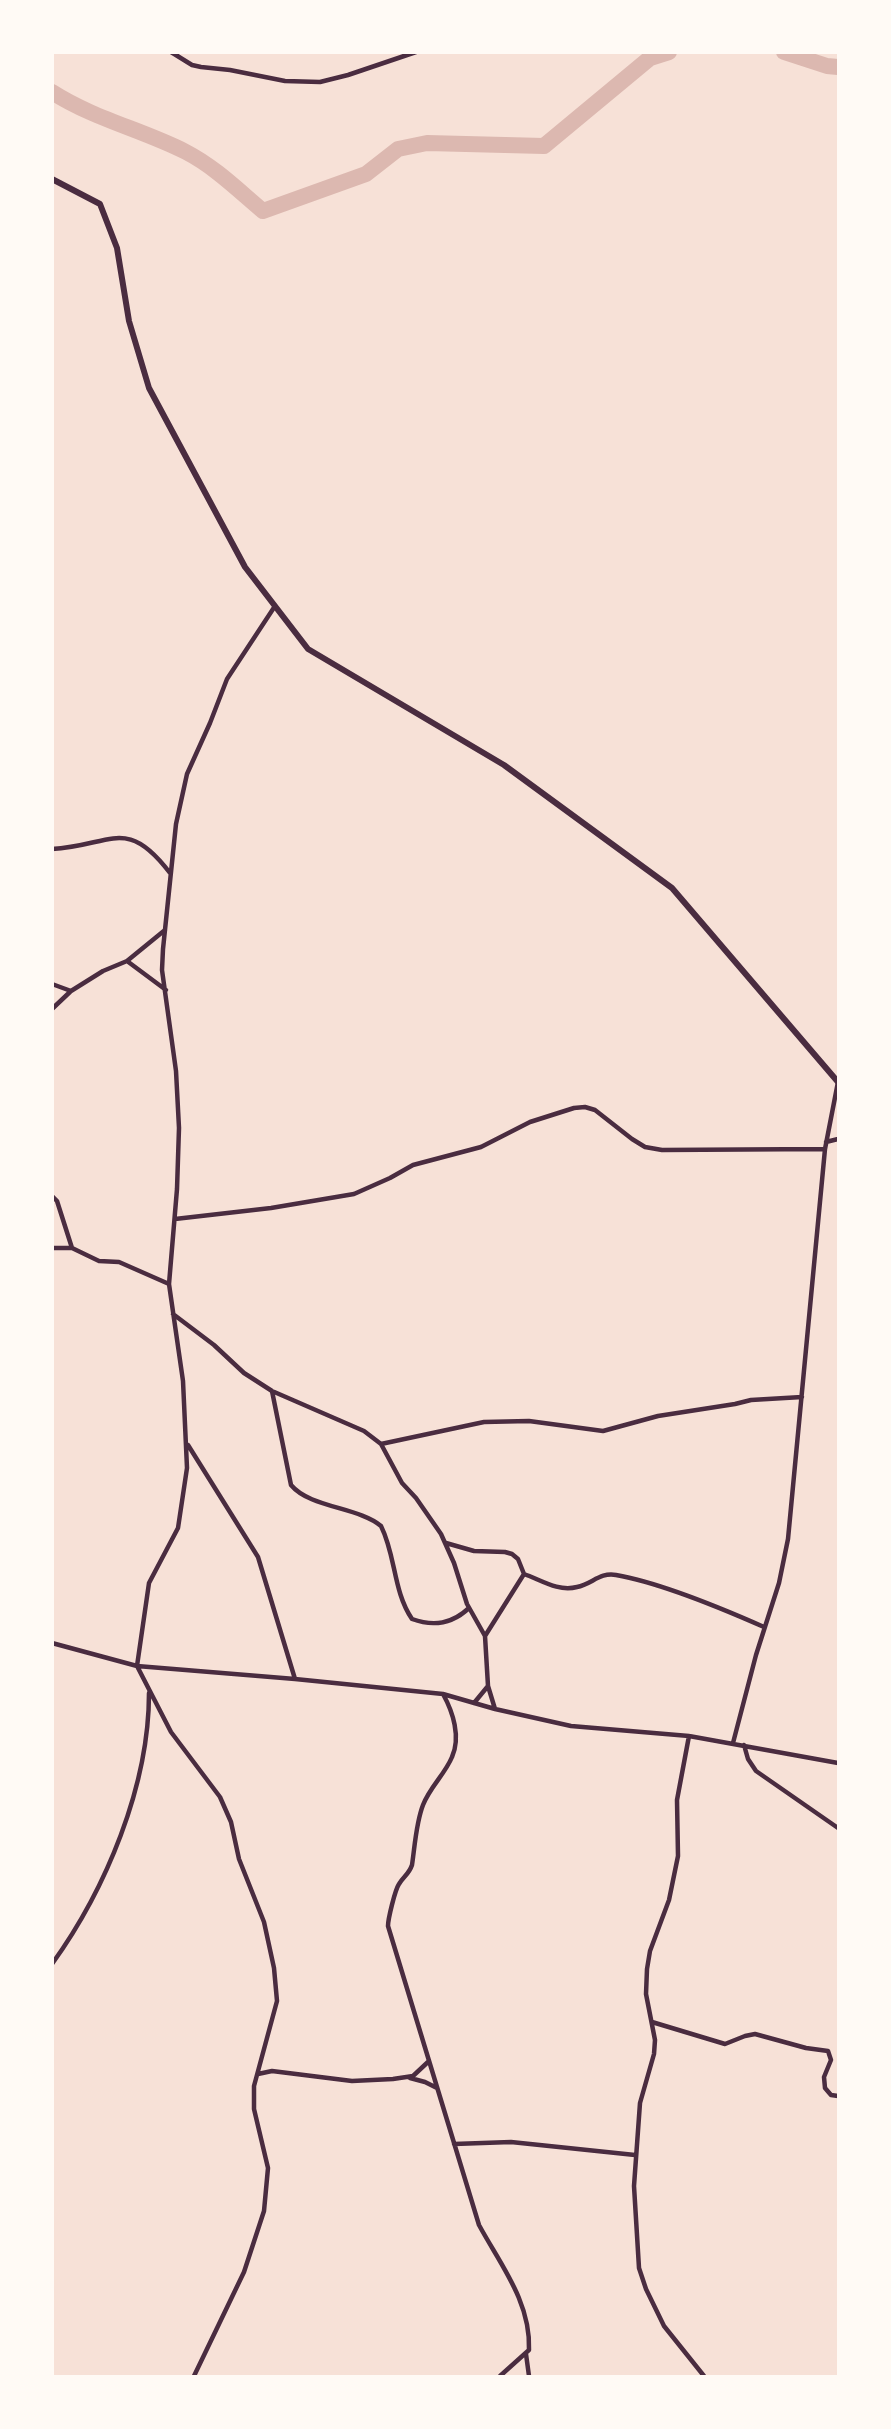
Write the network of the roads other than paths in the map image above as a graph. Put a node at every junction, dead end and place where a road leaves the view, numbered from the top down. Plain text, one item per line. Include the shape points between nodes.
1 (171, 52) edge
2 (416, 52) edge
3 (52, 179) edge
4 (275, 606) junction
5 (52, 849) edge
6 (170, 873) junction
7 (165, 930) junction
8 (127, 961) junction
9 (52, 984) edge
10 (166, 990) junction
11 (71, 991) junction
12 (52, 1009) edge
13 (838, 1082) edge
14 (838, 1139) edge
15 (826, 1142) junction
16 (825, 1149) junction
17 (52, 1196) edge
18 (175, 1218) junction
19 (52, 1248) edge
20 (72, 1248) junction
21 (169, 1284) junction
22 (173, 1314) junction
23 (272, 1391) junction
24 (802, 1397) junction
25 (186, 1442) junction
26 (381, 1444) junction
27 (446, 1543) junction
28 (524, 1574) junction
29 (469, 1608) junction
30 (764, 1627) junction
31 (485, 1636) junction
32 (52, 1643) edge
33 (137, 1666) junction
34 (295, 1679) junction
35 (488, 1686) junction
36 (149, 1691) junction
37 (443, 1694) junction
38 (474, 1703) junction
39 (495, 1709) junction
40 (689, 1736) junction
41 (733, 1743) junction
42 (744, 1745) junction
43 (838, 1763) edge
44 (838, 1828) edge
45 (52, 1964) edge
46 (652, 2022) junction
47 (262, 2061) junction
48 (429, 2061) junction
49 (272, 2071) junction
50 (258, 2074) junction
51 (407, 2077) junction
52 (437, 2088) junction
53 (838, 2096) edge
54 (454, 2144) junction
55 (635, 2155) junction
56 (526, 2354) junction
57 (194, 2376) edge
58 (500, 2376) edge
59 (529, 2376) edge
60 (704, 2376) edge

1 - 2 street via 201,68 285,81 320,82
3 - 4 street via 100,204 117,249 129,321 149,388 245,567
4 - 6 street via 227,680 187,774
4 - 13 street via 308,649 504,765 672,888
5 - 6 street via 115,837 131,840 150,849
6 - 7 street
7 - 8 street
7 - 10 street via 162,970
8 - 10 street
8 - 11 street
9 - 11 street
10 - 18 street via 179,1128
11 - 12 street
13 - 15 street
14 - 15 street
15 - 16 street
16 - 18 street via 654,1149 632,1139 595,1110 574,1108 530,1122 481,1147 413,1165 354,1194
16 - 24 street
17 - 20 street
18 - 21 street
19 - 20 street
20 - 21 street via 91,1259 119,1262
21 - 22 street
22 - 23 street
22 - 25 street via 183,1381
23 - 26 street via 364,1431
23 - 29 street via 291,1485 297,1493 381,1527 395,1580 412,1619 434,1624 448,1622
24 - 26 street via 751,1400 658,1416 603,1431 556,1423 494,1421
24 - 30 street via 788,1539
25 - 33 street via 187,1468 178,1528 149,1583
25 - 34 street via 258,1557
26 - 27 street via 402,1483
27 - 28 street via 474,1551 512,1554
27 - 29 street
28 - 30 street via 562,1588 576,1588 601,1575 616,1575 680,1593
28 - 31 street
29 - 31 street
30 - 41 street
31 - 35 street
32 - 33 street
33 - 34 street
33 - 36 street
34 - 37 street
35 - 38 street
35 - 39 street
36 - 45 street via 147,1744 118,1841 73,1933
36 - 47 street via 171,1732 220,1797 264,1922 277,2001
37 - 38 street
37 - 48 street via 451,1707 454,1750 422,1808 412,1865 395,1892 388,1926
38 - 39 street
39 - 40 street via 571,1726
40 - 41 street
40 - 46 street via 677,1800 678,1856 647,1969 646,1994
41 - 42 street
42 - 43 street
42 - 44 street via 756,1771
46 - 53 street via 725,2044 755,2034 828,2051 831,2060 824,2077 825,2088
46 - 55 street via 654,2054 640,2103
47 - 49 street
47 - 50 street
48 - 51 street via 418,2073
48 - 52 street
49 - 50 street
49 - 51 street via 352,2081
50 - 57 street via 254,2109 268,2168 264,2211 244,2272
51 - 52 street
52 - 54 street
54 - 55 street via 511,2142
54 - 56 street via 479,2225 505,2266 522,2306 530,2342
55 - 60 street via 639,2268 664,2326
56 - 58 street
56 - 59 street

